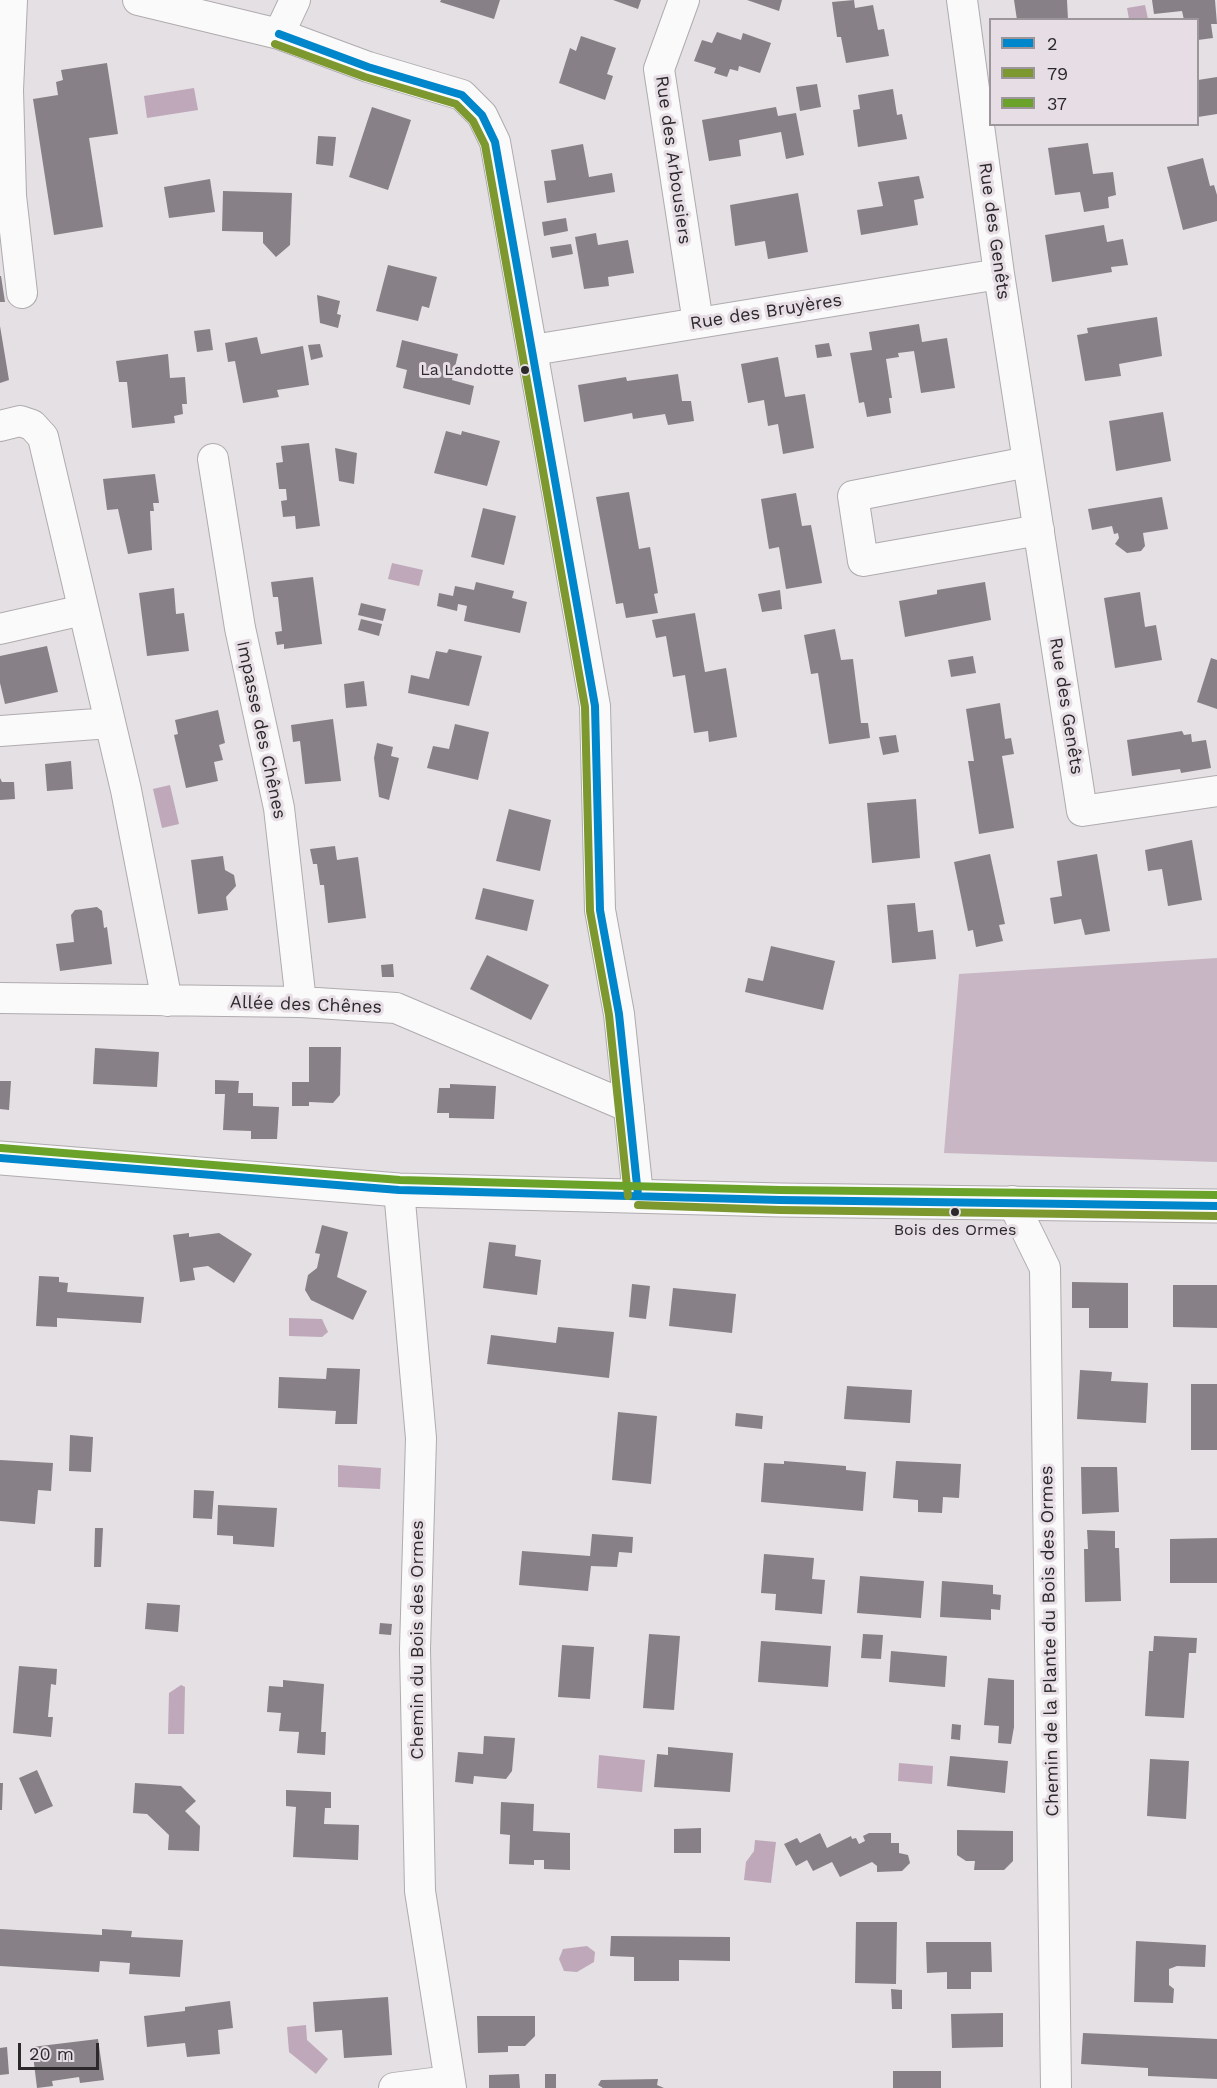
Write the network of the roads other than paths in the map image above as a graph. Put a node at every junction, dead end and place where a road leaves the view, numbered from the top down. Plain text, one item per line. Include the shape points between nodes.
1 (12, 0) edge
2 (138, 0) edge
3 (295, 0) edge
4 (684, 0) edge
5 (962, 0) edge
6 (279, 34) junction
7 (999, 274) junction
8 (22, 292) dead end
9 (698, 323) junction
10 (533, 350) junction
11 (0, 426) edge
12 (213, 459) dead end
13 (1028, 462) junction
14 (1039, 530) junction
15 (83, 610) junction
16 (0, 629) edge
17 (110, 723) junction
18 (0, 731) edge
19 (1217, 791) edge
20 (0, 998) edge
21 (167, 1001) junction
22 (301, 1002) junction
23 (629, 1107) junction
24 (0, 1158) edge
25 (399, 1190) junction
26 (638, 1195) junction
27 (1012, 1201) junction
28 (1217, 1206) edge
29 (450, 2084) edge
30 (394, 2088) edge
31 (1056, 2088) edge

1 - 8 street via 8,90 11,196
2 - 6 street
3 - 6 street
4 - 9 street, Rue des Arbousiers via 659,69
5 - 7 street, Rue des Genêts
6 - 10 street via 368,67 462,95 482,115 495,142
7 - 9 street, Rue des Bruyères
7 - 13 street, Rue des Genêts
9 - 10 street, Rue des Bruyères
10 - 23 street via 595,706 600,910 619,1014
11 - 15 street via 20,421 32,425 43,437
12 - 22 street, Impasse des Chênes via 240,628 279,808
13 - 14 street, Rue des Genêts
13 - 14 street via 853,496 863,561
14 - 19 street, Rue des Genêts via 1082,811
15 - 16 street
15 - 17 street
17 - 18 street
17 - 21 street
20 - 21 street, Allée des Chênes
21 - 22 street, Allée des Chênes
22 - 23 street, Allée des Chênes via 396,1008
23 - 26 street
24 - 25 main road
25 - 26 main road
25 - 29 street, Chemin du Bois des Ormes via 421,1438 415,1648 420,1891
26 - 27 main road
27 - 28 main road
27 - 31 street, Chemin de la Plante du Bois des Ormes via 1045,1268
29 - 30 street

